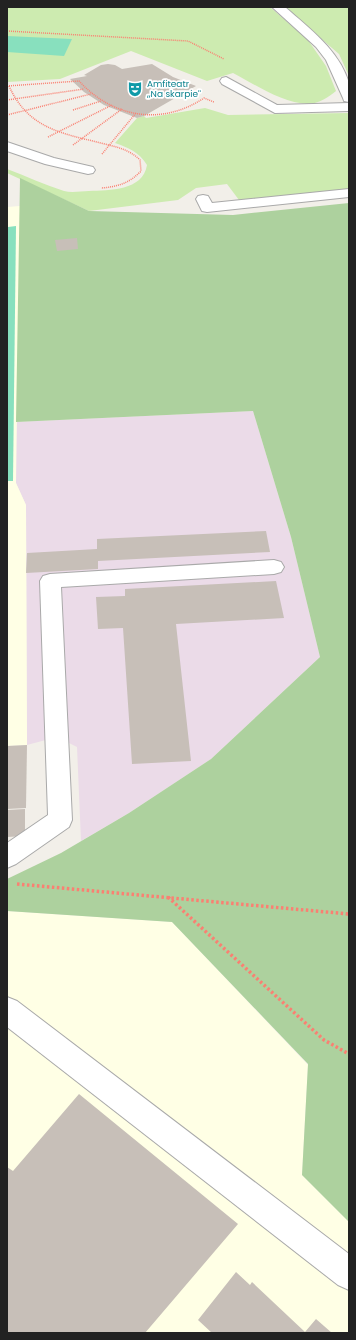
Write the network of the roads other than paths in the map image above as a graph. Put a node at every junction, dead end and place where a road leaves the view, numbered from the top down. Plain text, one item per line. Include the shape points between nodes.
1 (278, 7) edge
2 (226, 81) dead end
3 (349, 98) edge
4 (349, 107) edge
5 (13, 148) edge
6 (88, 170) road end
7 (349, 193) edge
8 (203, 199) dead end
9 (274, 567) dead end
10 (7, 857) edge
11 (7, 1010) edge
12 (349, 1274) edge

1 - 3 street via 320,44 332,60
2 - 4 street via 275,109
5 - 6 street via 50,162
7 - 8 street via 207,208
9 - 10 street via 50,580 60,820
11 - 12 street

